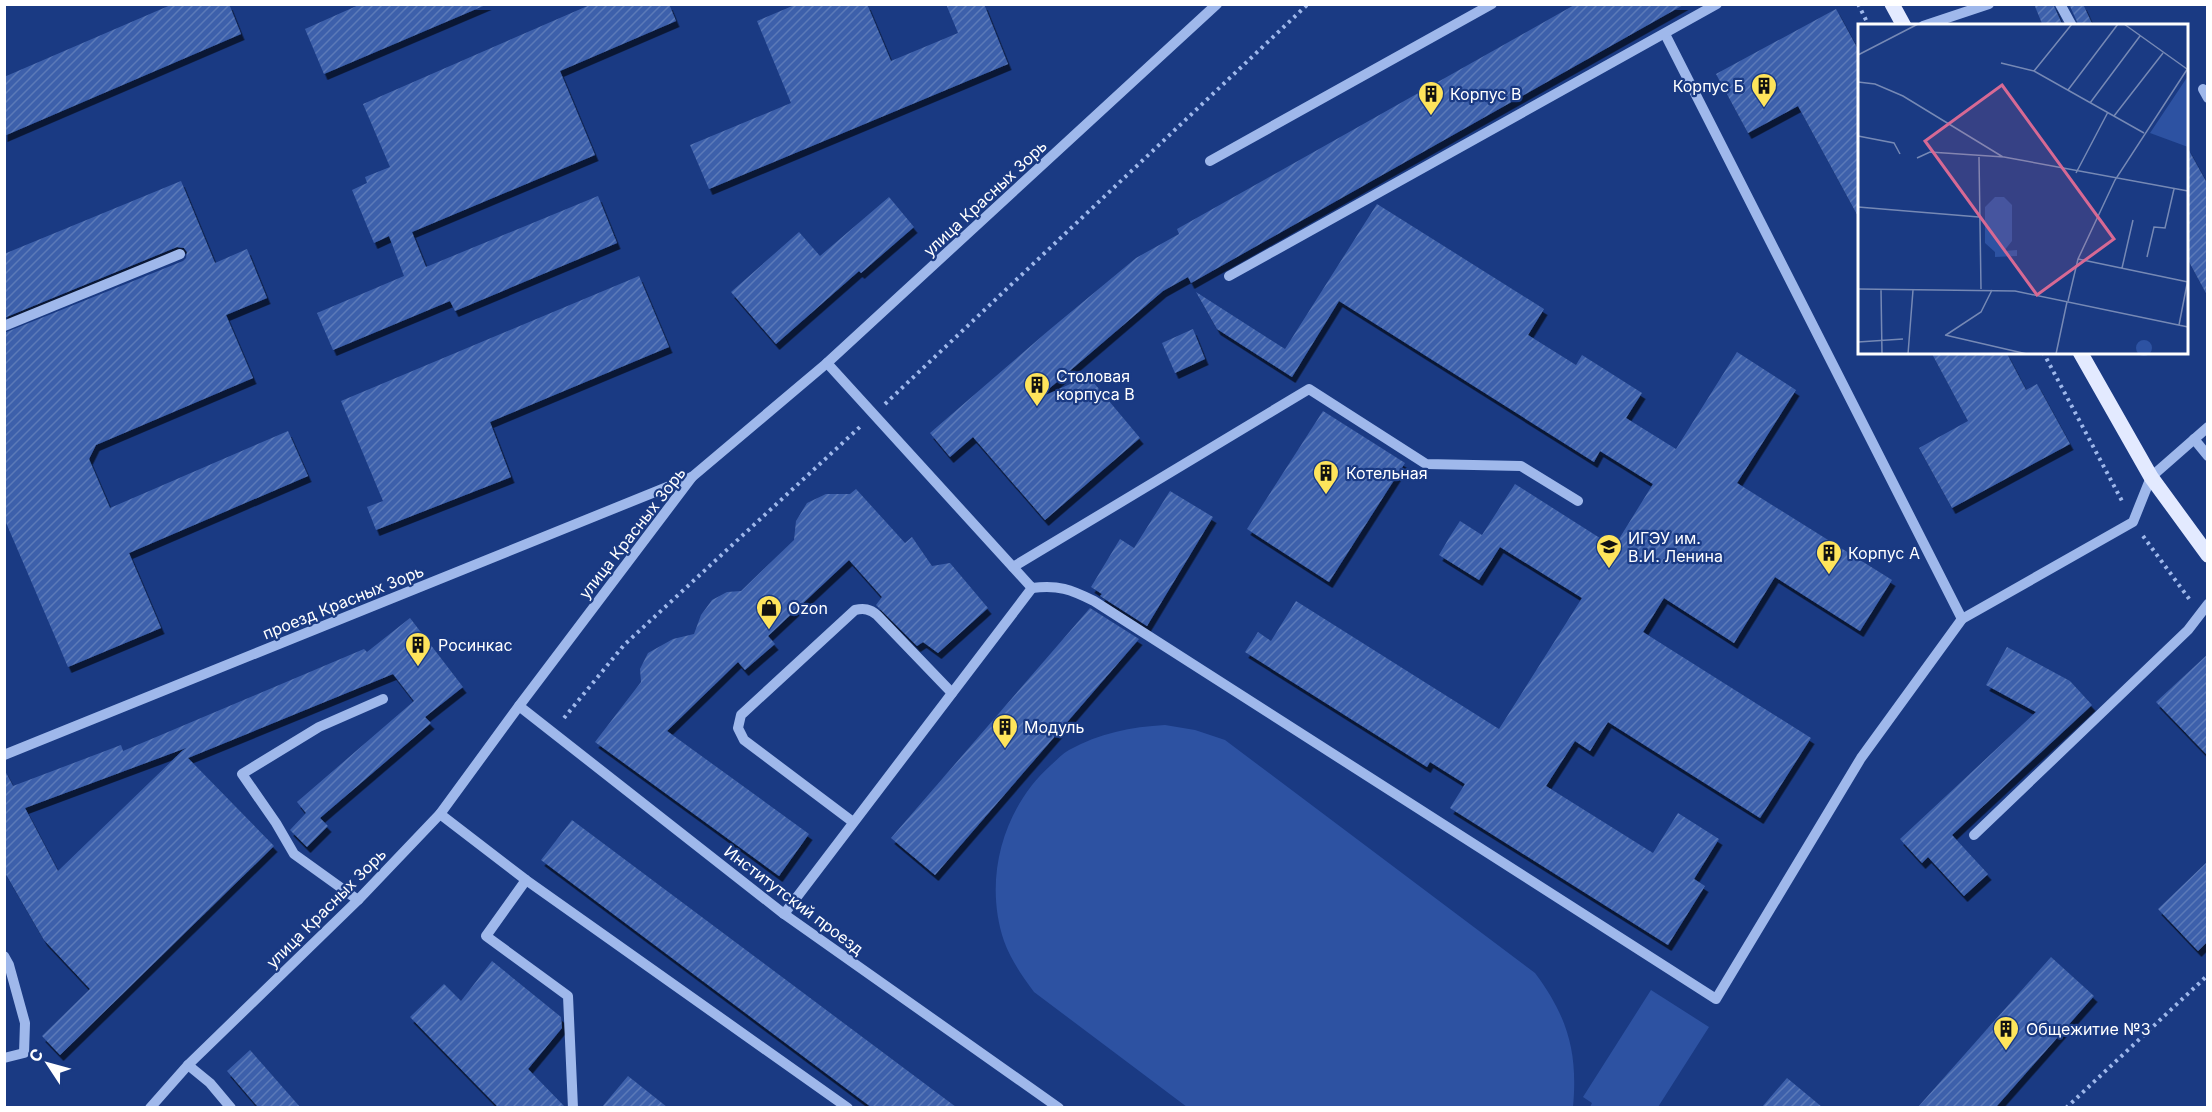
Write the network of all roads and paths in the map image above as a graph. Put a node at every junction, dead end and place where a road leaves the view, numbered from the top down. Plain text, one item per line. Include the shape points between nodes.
1 (1217, 4) edge
2 (1308, 4) edge
3 (1492, 4) edge
4 (1717, 4) edge
5 (1858, 4) edge
6 (1892, 4) edge
7 (1989, 4) edge
8 (2060, 4) edge
9 (1868, 24) edge
10 (1903, 24) edge
11 (1929, 24) edge
12 (2071, 24) edge
13 (1665, 34) junction
14 (1210, 161) dead end
15 (180, 254) dead end
16 (1229, 276) dead end
17 (4, 326) edge
18 (2044, 354) edge
19 (2081, 354) edge
20 (827, 363) junction
21 (874, 414) junction
22 (2208, 427) edge
23 (2194, 439) junction
24 (2208, 456) edge
25 (692, 477) junction
26 (2151, 477) junction
27 (1578, 501) dead end
28 (2133, 522) junction
29 (2208, 555) edge
30 (1013, 567) junction
31 (1032, 588) junction
32 (2208, 604) edge
33 (2200, 613) junction
34 (1962, 619) junction
35 (952, 693) junction
36 (383, 699) dead end
37 (519, 706) junction
38 (553, 732) junction
39 (4, 754) edge
40 (440, 814) junction
41 (854, 822) junction
42 (1974, 835) dead end
43 (525, 880) junction
44 (358, 900) junction
45 (784, 914) junction
46 (4, 956) edge
47 (2208, 975) edge
48 (4, 1058) edge
49 (188, 1065) junction
50 (150, 1107) edge
51 (231, 1107) edge
52 (573, 1107) edge
53 (848, 1107) edge
54 (1059, 1107) edge
55 (2066, 1107) edge

1 - 20 street, улица Красных Зорь
2 - 21 path
3 - 14 street
4 - 13 street
5 - 9 path
6 - 10 main road
7 - 11 street
8 - 12 street
13 - 16 street
13 - 34 street
15 - 17 street
18 - 28 path
19 - 26 main road
20 - 21 street
20 - 25 street, улица Красных Зорь
21 - 30 street
21 - 38 path via 624,645
22 - 23 street
23 - 24 street
23 - 26 street
25 - 37 street, улица Красных Зорь
25 - 39 street, проезд Красных Зорь
26 - 28 street
26 - 29 main road
27 - 30 street via 1521,466 1426,464 1309,389
28 - 33 path
28 - 34 street
30 - 31 street
31 - 34 street via 1063,587 1094,601 1716,999 1861,758
31 - 35 street
32 - 33 street
33 - 42 street via 2188,630
35 - 41 street
35 - 41 street via 877,615 861,608 741,715 738,728 744,740
36 - 44 street via 319,727 242,774 294,854
37 - 38 street, Институтский проезд
37 - 40 street, улица Красных Зорь
38 - 45 street, Институтский проезд
40 - 43 street
40 - 44 street, улица Красных Зорь
41 - 45 street
43 - 52 street via 486,936 567,996
43 - 53 street
44 - 49 street, улица Красных Зорь
45 - 54 street, Институтский проезд
46 - 48 street via 25,1023 24,1053
47 - 55 path
49 - 50 street, улица Красных Зорь
49 - 51 street

